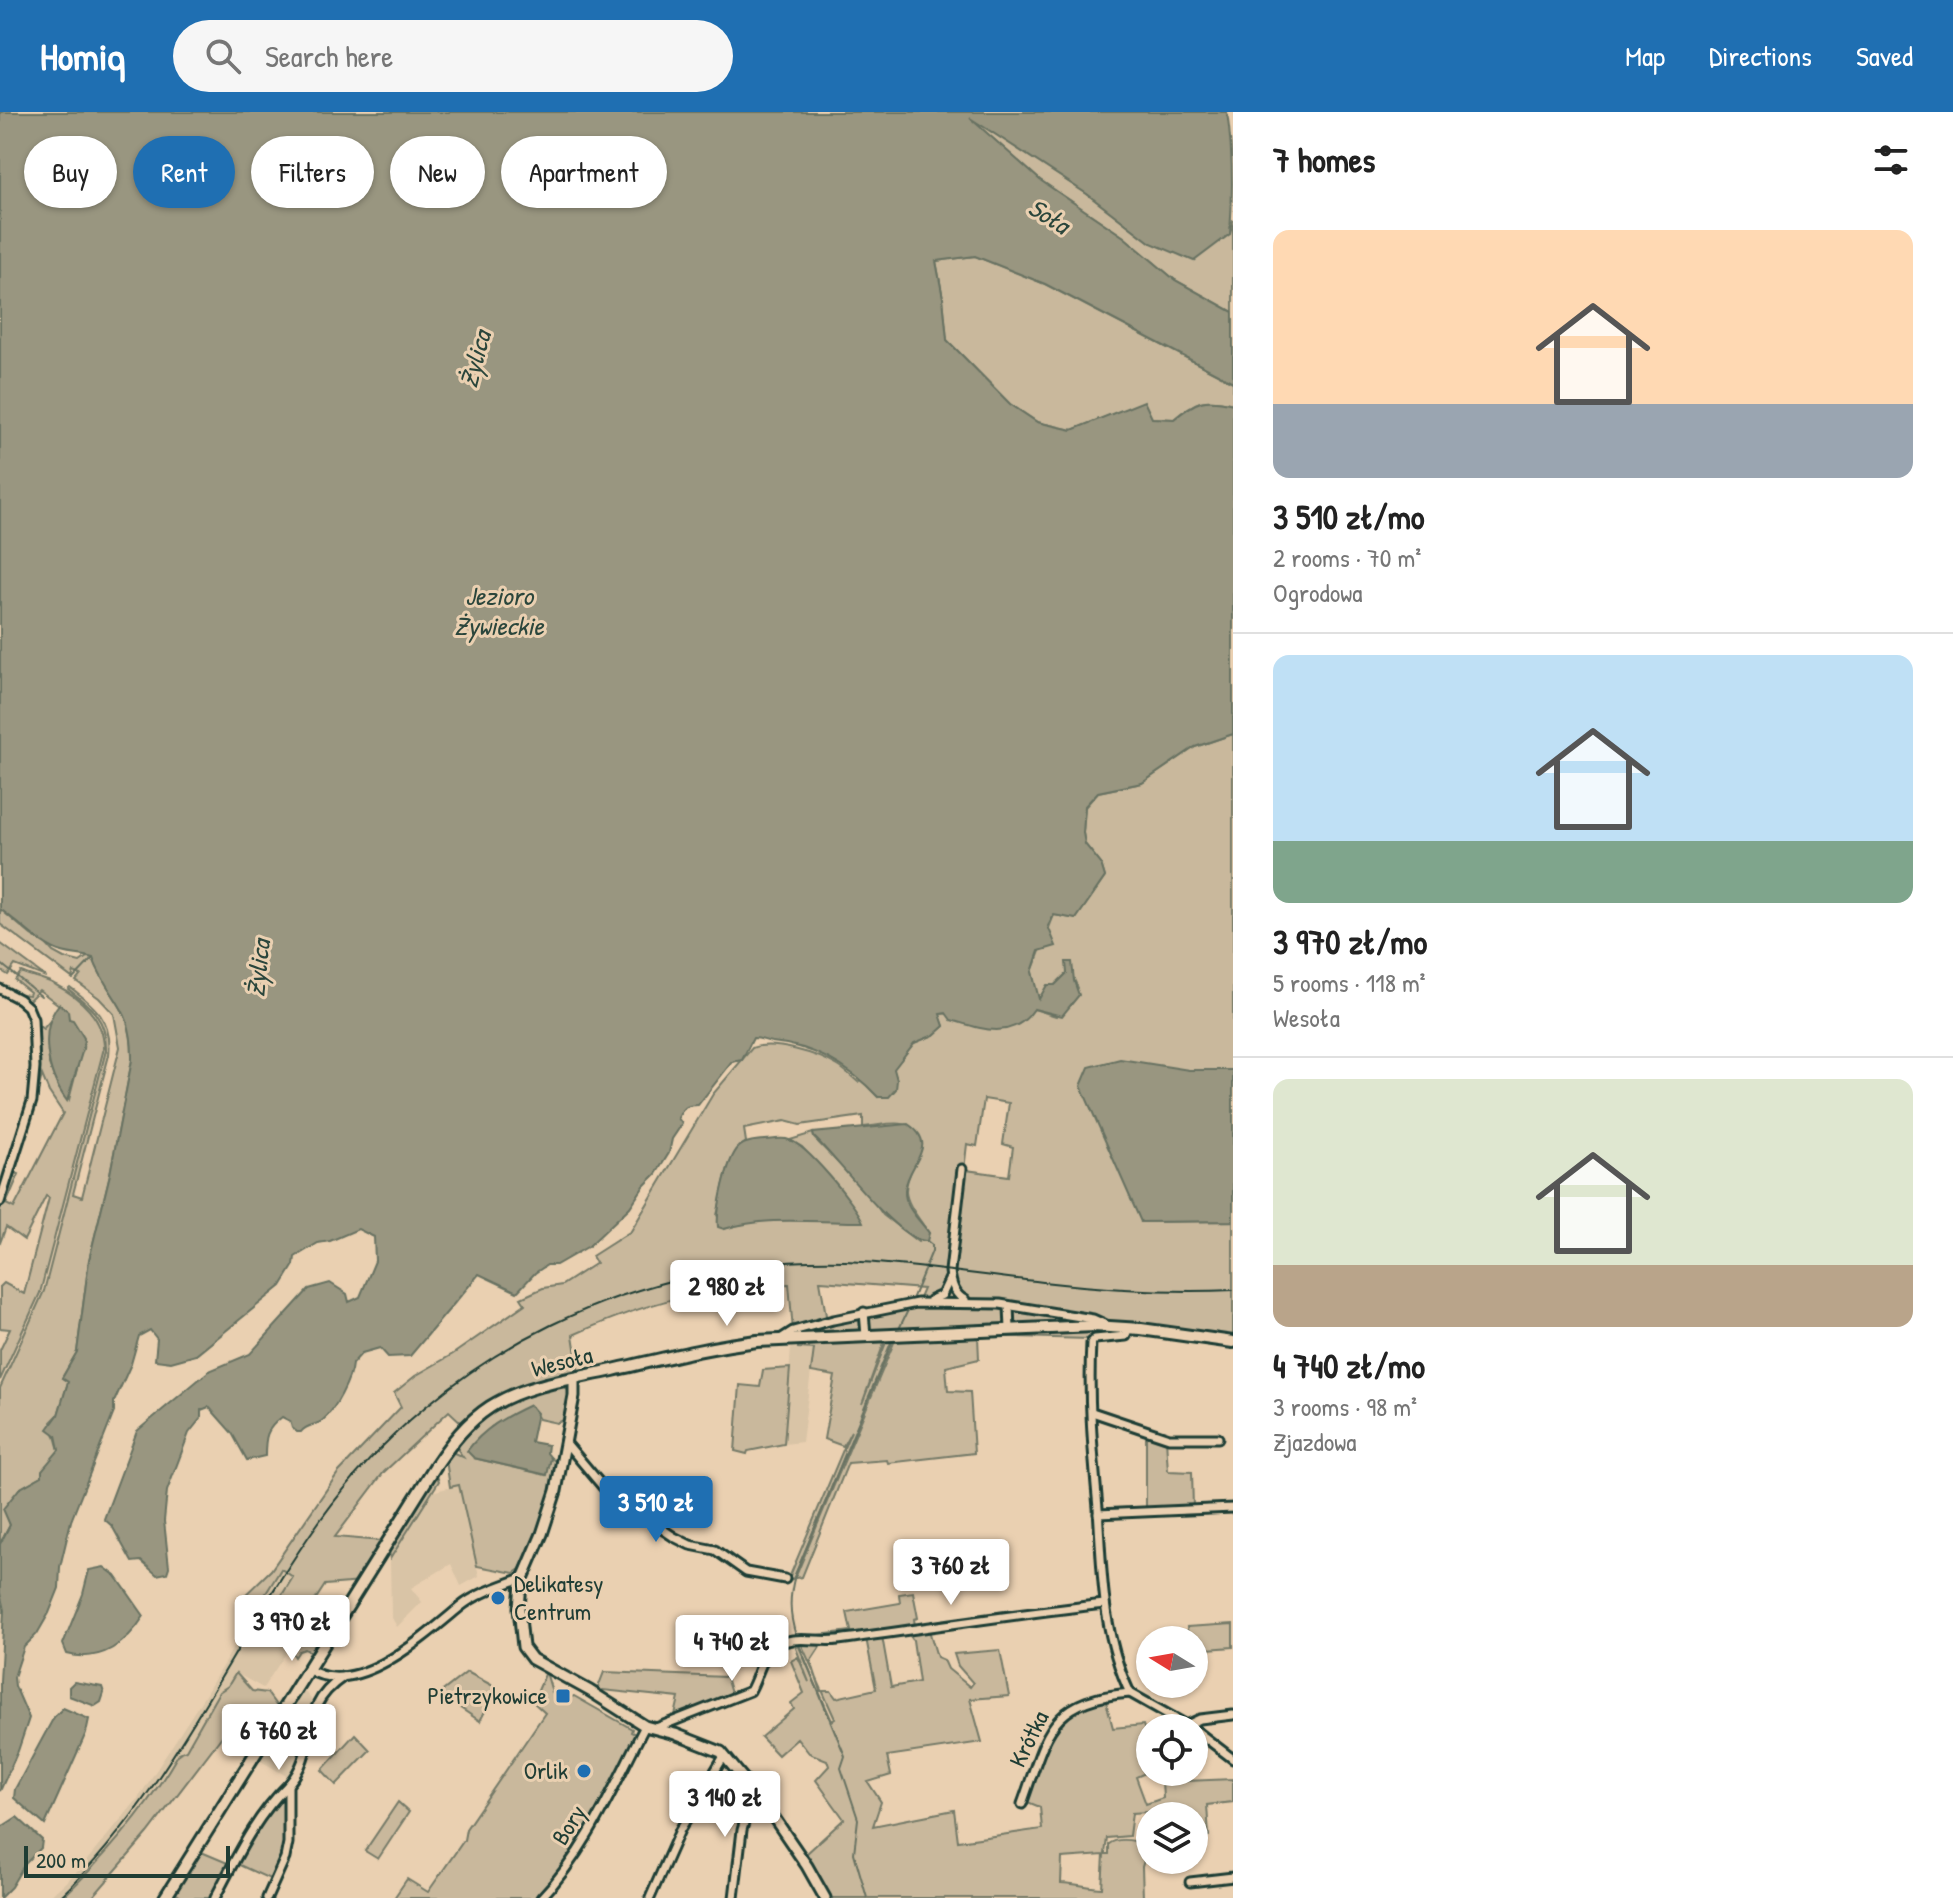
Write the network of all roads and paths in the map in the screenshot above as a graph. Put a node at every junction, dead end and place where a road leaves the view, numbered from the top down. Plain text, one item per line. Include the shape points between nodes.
1 (0, 989) edge
2 (962, 1169) dead end
3 (0, 1202) edge
4 (950, 1276) junction
5 (921, 1302) junction
6 (971, 1303) junction
7 (1009, 1306) junction
8 (864, 1312) junction
9 (1107, 1327) junction
10 (1128, 1328) junction
11 (1010, 1329) junction
12 (866, 1336) junction
13 (779, 1340) junction
14 (1233, 1342) edge
15 (574, 1379) junction
16 (1092, 1412) junction
17 (1218, 1438) dead end
18 (566, 1443) junction
19 (1233, 1508) edge
20 (1098, 1514) junction
21 (522, 1578) junction
22 (785, 1579) dead end
23 (1105, 1604) junction
24 (308, 1669) junction
25 (343, 1677) junction
26 (1130, 1693) junction
27 (1168, 1714) edge
28 (1233, 1715) edge
29 (1208, 1718) edge
30 (650, 1727) junction
31 (1208, 1740) edge
32 (724, 1756) junction
33 (1233, 1759) edge
34 (288, 1785) junction
35 (763, 1802) junction
36 (1022, 1804) dead end
37 (1233, 1877) edge
38 (1190, 1882) dead end
39 (165, 1898) edge
40 (215, 1898) edge
41 (267, 1898) edge
42 (541, 1898) edge
43 (650, 1898) edge
44 (734, 1898) edge
45 (825, 1898) edge

1 - 3 street via 28,1007 35,1068 32,1101
2 - 4 street
4 - 5 street via 942,1295
4 - 6 street via 956,1292
5 - 6 street
5 - 8 street
6 - 7 street
7 - 9 street via 1093,1319
7 - 11 street
8 - 12 street
8 - 13 street via 793,1331
9 - 10 main road, Wesoła
9 - 11 main road, Wesoła
10 - 14 main road, Wesoła
10 - 16 street via 1126,1336 1091,1343
11 - 12 main road, Wesoła
12 - 13 main road, Wesoła
13 - 15 main road, Wesoła via 721,1346
15 - 18 street
15 - 24 main road, Wesoła via 497,1403 460,1433
16 - 17 street via 1169,1438
16 - 20 street
18 - 21 street via 542,1534
18 - 22 street via 603,1487 646,1509 674,1537 715,1550 746,1572
19 - 20 street
20 - 23 street
21 - 25 street via 472,1599 371,1670
21 - 30 street via 520,1633 526,1654
23 - 26 street
23 - 30 street via 832,1641 796,1639 770,1649 750,1691
24 - 25 street
24 - 39 main road, Wesoła
25 - 34 street via 317,1702 306,1757
26 - 27 street
26 - 36 street, Krótka via 1084,1701 1065,1711 1040,1754
28 - 29 street
30 - 32 street
30 - 42 street, Bory via 597,1821
31 - 33 street
32 - 35 street
32 - 43 street via 680,1830
34 - 40 street via 256,1823
34 - 41 street via 288,1843
35 - 44 street via 745,1820
35 - 45 street
37 - 38 street

